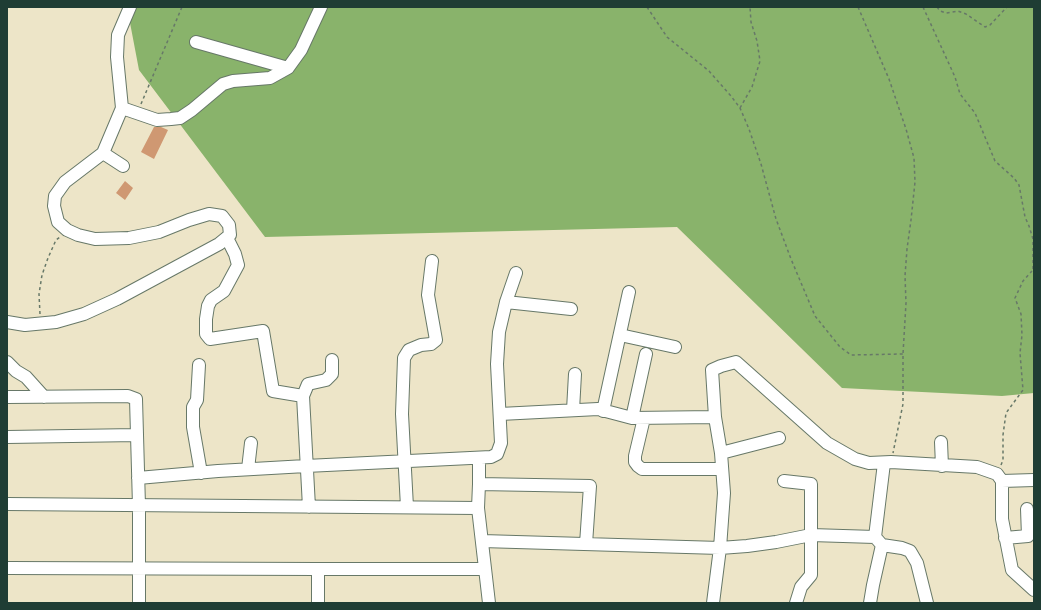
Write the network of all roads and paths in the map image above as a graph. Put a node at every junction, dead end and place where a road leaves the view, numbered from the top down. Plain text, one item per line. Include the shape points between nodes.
1 (130, 7) edge
2 (182, 7) edge
3 (321, 7) edge
4 (647, 7) edge
5 (750, 7) edge
6 (858, 7) edge
7 (922, 7) edge
8 (937, 7) edge
9 (1007, 7) edge
10 (196, 42) dead end
11 (288, 68) junction
12 (122, 108) junction
13 (740, 108) junction
14 (137, 113) junction
15 (103, 153) junction
16 (123, 166) dead end
17 (67, 230) junction
18 (227, 238) junction
19 (432, 261) dead end
20 (1034, 269) edge
21 (516, 273) dead end
22 (629, 292) dead end
23 (506, 302) junction
24 (571, 309) dead end
25 (7, 322) edge
26 (41, 323) junction
27 (620, 335) junction
28 (676, 347) dead end
29 (646, 354) dead end
30 (903, 354) junction
31 (332, 360) dead end
32 (7, 362) edge
33 (198, 365) dead end
34 (575, 374) dead end
35 (303, 396) junction
36 (44, 397) junction
37 (7, 398) edge
38 (573, 410) junction
39 (603, 411) junction
40 (500, 414) junction
41 (715, 416) junction
42 (638, 418) junction
43 (137, 435) junction
44 (7, 438) edge
45 (779, 438) dead end
46 (941, 442) dead end
47 (251, 444) dead end
48 (721, 453) junction
49 (479, 459) junction
50 (405, 461) junction
51 (887, 463) junction
52 (306, 466) junction
53 (942, 466) junction
54 (248, 469) junction
55 (722, 469) junction
56 (201, 473) junction
57 (138, 478) junction
58 (1000, 478) junction
59 (1034, 480) edge
60 (784, 481) dead end
61 (479, 484) junction
62 (7, 504) edge
63 (139, 506) junction
64 (309, 507) junction
65 (407, 507) junction
66 (478, 508) junction
67 (1027, 509) dead end
68 (811, 536) junction
69 (1005, 538) junction
70 (482, 541) junction
71 (878, 541) junction
72 (586, 544) junction
73 (720, 548) junction
74 (7, 568) edge
75 (139, 568) junction
76 (484, 569) junction
77 (318, 570) junction
78 (1034, 590) edge
79 (140, 603) edge
80 (318, 603) edge
81 (488, 603) edge
82 (713, 603) edge
83 (796, 603) edge
84 (870, 603) edge
85 (927, 603) edge

1 - 12 street via 118,35 117,57
2 - 14 path
3 - 11 street via 301,50
4 - 13 path via 667,37 709,71
5 - 13 path via 760,61 752,87
6 - 30 path via 889,78 914,158 915,182 906,249
7 - 20 path via 955,77 960,94 974,113 995,161 1019,185 1025,217 1033,239
8 - 9 path via 946,13 958,11 966,14 985,27
10 - 11 street
11 - 14 street via 270,78 223,84 180,118 157,120
12 - 14 street
12 - 15 street
13 - 30 path via 761,164 779,226 815,316 840,347 851,355
15 - 16 street
15 - 17 street via 65,182 55,196 54,206 58,222
17 - 18 street via 95,239 129,238 159,232 209,214 222,216 229,224 230,235
17 - 26 path via 56,240 42,275 39,294
18 - 26 street via 204,253 91,311 56,322
18 - 35 street via 238,265 224,291 211,300 208,306 206,334 210,339 263,331 273,391
19 - 50 street via 428,295 436,340 431,344 409,350 404,358 402,414
20 - 58 path via 1023,281 1015,298 1021,314 1020,353 1023,390 1006,413
21 - 23 street
22 - 27 street
23 - 24 street
23 - 40 street via 499,332 497,364
25 - 26 street via 25,325
27 - 28 street
27 - 39 street
29 - 42 street
30 - 51 path via 903,404
31 - 35 street via 332,374 326,380 308,384
32 - 36 street via 26,377
33 - 56 street via 197,400 193,407 193,420
34 - 38 street
35 - 52 street
36 - 37 street
36 - 43 street via 128,396 136,399
38 - 39 street
38 - 40 street
39 - 42 street
40 - 49 street via 502,443 497,454
41 - 42 street
41 - 48 street
41 - 51 street via 712,370 736,362 827,443 855,459 869,463
42 - 55 street via 635,462 642,469
43 - 44 street
43 - 57 street
45 - 48 street
46 - 53 street
47 - 54 street
48 - 55 street
49 - 50 street
49 - 61 street
50 - 52 street
50 - 65 street
51 - 53 street
51 - 71 street
52 - 54 street
52 - 64 street
53 - 58 street via 976,468
54 - 56 street
55 - 73 street via 724,493
56 - 57 street
57 - 63 street
58 - 59 street
58 - 69 street
60 - 68 street via 811,484
61 - 66 street
61 - 72 street via 590,486
62 - 63 street
63 - 64 street
63 - 75 street
64 - 65 street
65 - 66 street
66 - 70 street
67 - 69 street via 1028,536
68 - 71 street
68 - 73 street
68 - 83 street via 811,575 801,587
69 - 78 street via 1012,570
70 - 72 street
70 - 76 street
71 - 84 street
71 - 85 street via 910,551 917,563
72 - 73 street
73 - 82 street
74 - 75 street
75 - 77 street
75 - 79 street
76 - 77 street
76 - 81 street
77 - 80 street

